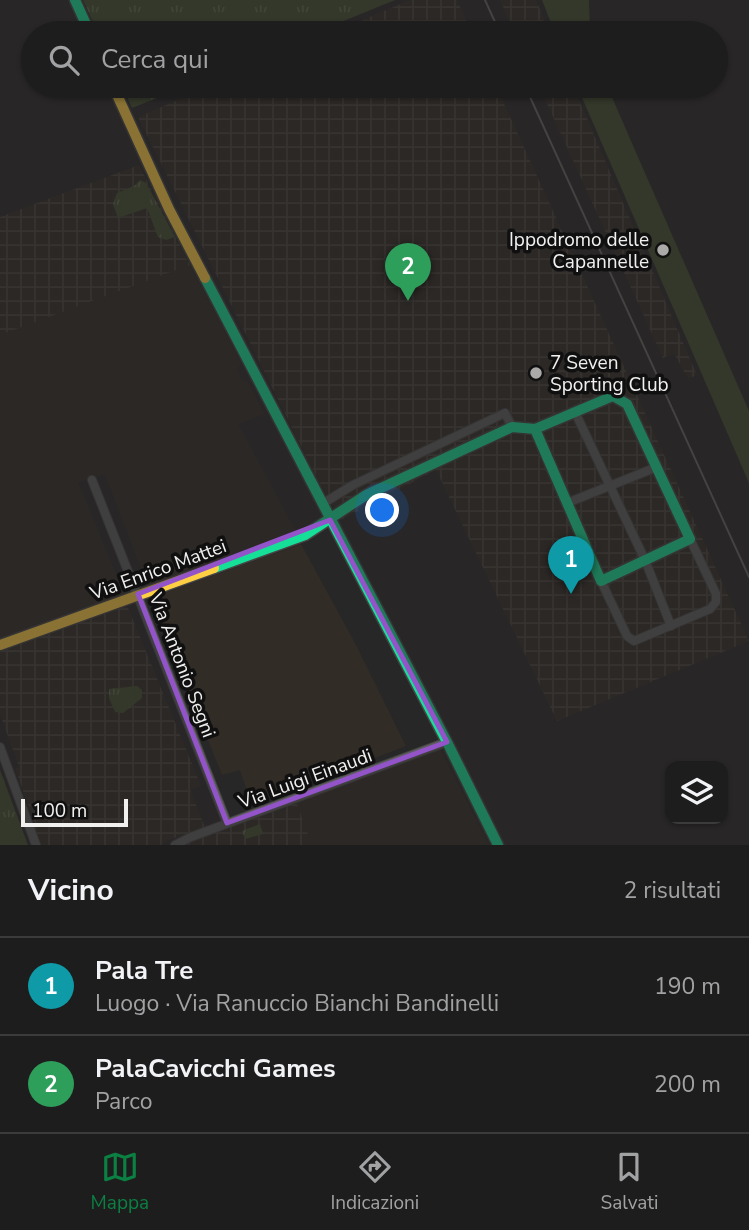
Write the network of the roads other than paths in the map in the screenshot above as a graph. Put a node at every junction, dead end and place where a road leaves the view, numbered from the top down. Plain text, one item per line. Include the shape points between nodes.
1 (75, 0) edge
2 (85, 21) edge
3 (118, 98) edge
4 (575, 411) junction
5 (512, 428) junction
6 (535, 429) junction
7 (656, 467) junction
8 (92, 480) dead end
9 (610, 485) junction
10 (567, 503) junction
11 (322, 504) junction
12 (329, 521) junction
13 (690, 539) junction
14 (645, 560) junction
15 (601, 580) junction
16 (138, 594) junction
17 (671, 626) junction
18 (0, 645) edge
19 (447, 742) junction
20 (0, 747) edge
21 (227, 823) junction
22 (36, 845) edge
23 (175, 845) edge
24 (498, 845) edge

1 - 2 street
3 - 11 street via 169,209
4 - 6 street
4 - 7 street via 610,397 622,399
4 - 9 street
5 - 6 street
5 - 11 street via 505,413
5 - 12 street, Via Enrico Mattei via 373,492
6 - 10 street
7 - 9 street
7 - 13 street
8 - 16 street, Via Antonio Segni
9 - 10 street
9 - 14 street
10 - 15 street
11 - 12 street
12 - 16 street, Via Enrico Mattei via 298,537
12 - 19 street
13 - 14 street
13 - 17 street via 716,602
14 - 15 street
14 - 17 street
15 - 17 street via 630,640 640,641
16 - 18 street, Via Enrico Mattei
16 - 21 street, Via Antonio Segni
19 - 21 street, Via Luigi Einaudi
19 - 24 street
20 - 22 street
21 - 23 street, Via Luigi Einaudi

